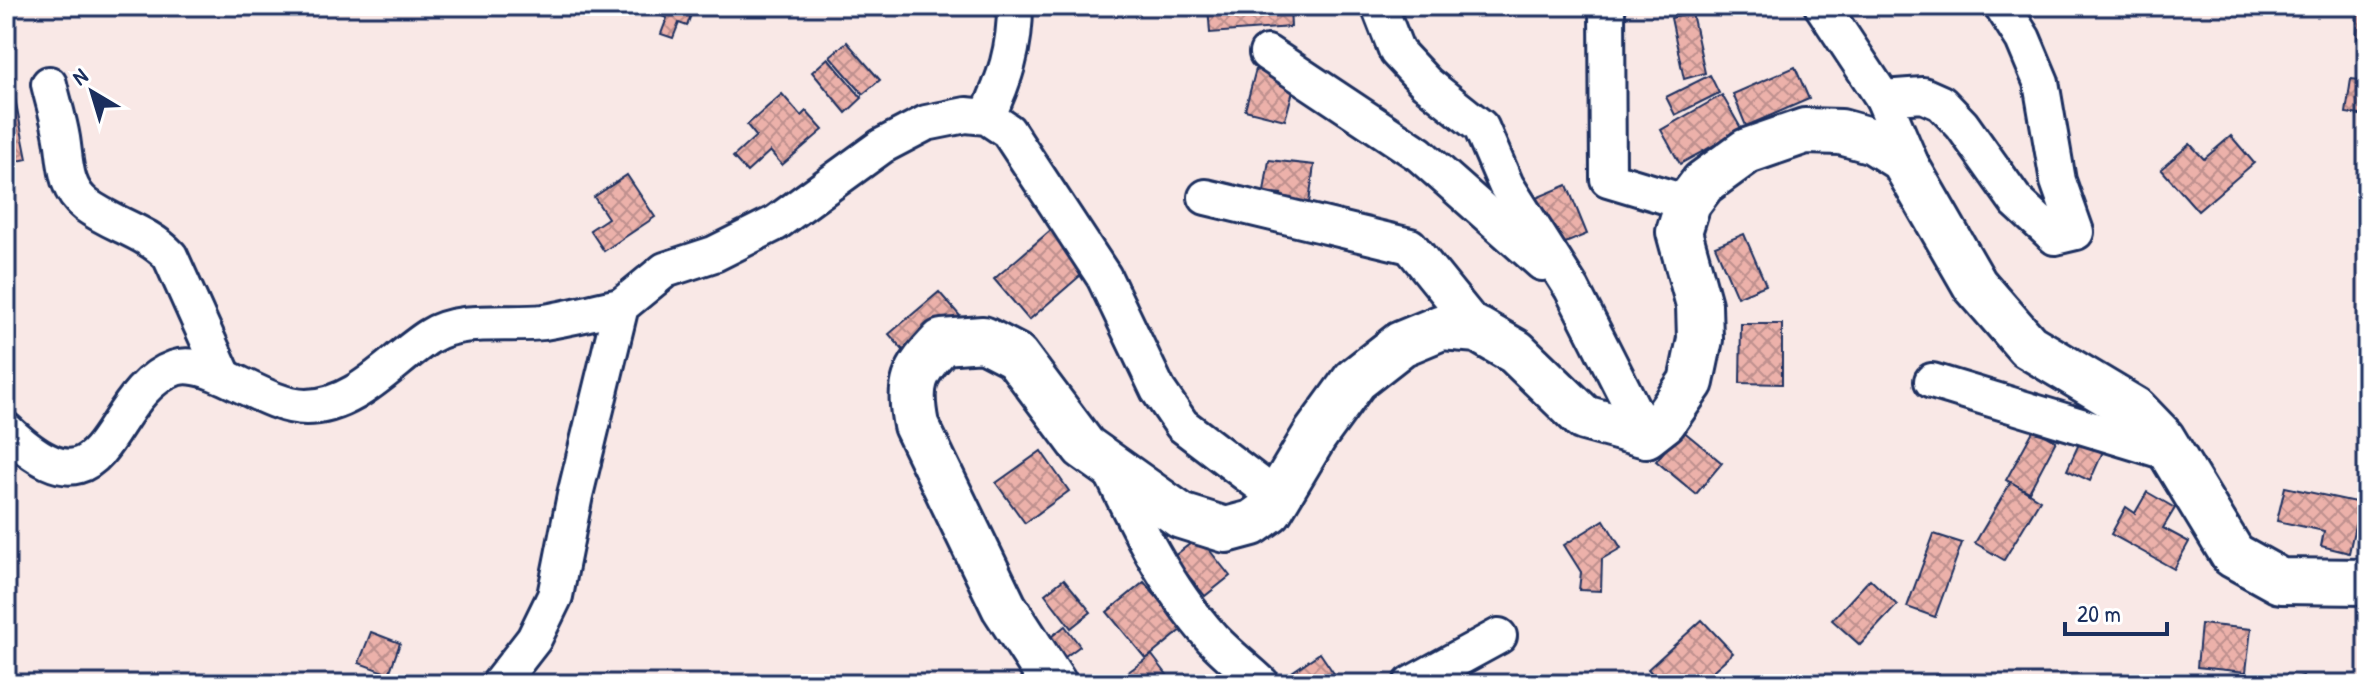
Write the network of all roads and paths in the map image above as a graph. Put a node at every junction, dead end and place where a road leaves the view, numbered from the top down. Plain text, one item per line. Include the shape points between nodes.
1 (1015, 6) edge
2 (1379, 6) edge
3 (1607, 6) edge
4 (1822, 6) edge
5 (2002, 6) edge
6 (1267, 53) dead end
7 (49, 84) dead end
8 (1883, 98) junction
9 (987, 117) junction
10 (1921, 188) junction
11 (1206, 197) dead end
12 (1688, 203) junction
13 (1572, 289) junction
14 (621, 306) junction
15 (1478, 330) junction
16 (224, 376) junction
17 (1932, 381) dead end
18 (6, 430) edge
19 (1646, 435) junction
20 (2173, 454) junction
21 (1107, 462) junction
22 (1278, 498) junction
23 (2367, 582) edge
24 (1499, 636) dead end
25 (499, 684) edge
26 (1054, 684) edge
27 (1262, 684) edge
28 (1411, 684) edge

1 - 9 street via 1009,72
2 - 13 street via 1397,52 1481,127 1506,185
3 - 12 street via 1608,179
4 - 8 street
5 - 8 street via 2041,82 2058,181 2076,232 2055,237 2016,201 1941,103 1923,95
6 - 13 street via 1419,154
7 - 16 street via 74,192 86,205 156,241 170,256
8 - 10 street
9 - 14 street via 966,115 915,129 882,146 776,223 714,254 665,270
9 - 22 street via 1008,131 1050,190 1104,277 1158,390 1182,425
10 - 12 street via 1903,160 1873,141 1841,132 1805,131 1747,151 1703,183
10 - 20 street via 1975,285 2003,321 2028,346 2135,410
11 - 15 street via 1410,246
12 - 19 street via 1679,232 1699,305 1700,339 1691,382 1664,421
13 - 19 street
14 - 16 street via 432,334 372,381 310,407 281,405
14 - 25 street via 555,596 534,639
15 - 19 street via 1516,352 1584,418
15 - 22 street via 1442,327 1378,359 1355,380 1315,435
16 - 18 street via 198,367 176,368 152,384 78,467 63,468 44,459
17 - 20 street
20 - 23 street via 2233,555 2280,581
21 - 22 street via 1181,516 1226,530 1252,523
21 - 26 street via 1065,426 1016,356 983,339 942,342 919,366 910,396 916,425 1004,607
21 - 27 street via 1140,532 1179,595 1212,638
24 - 28 street

